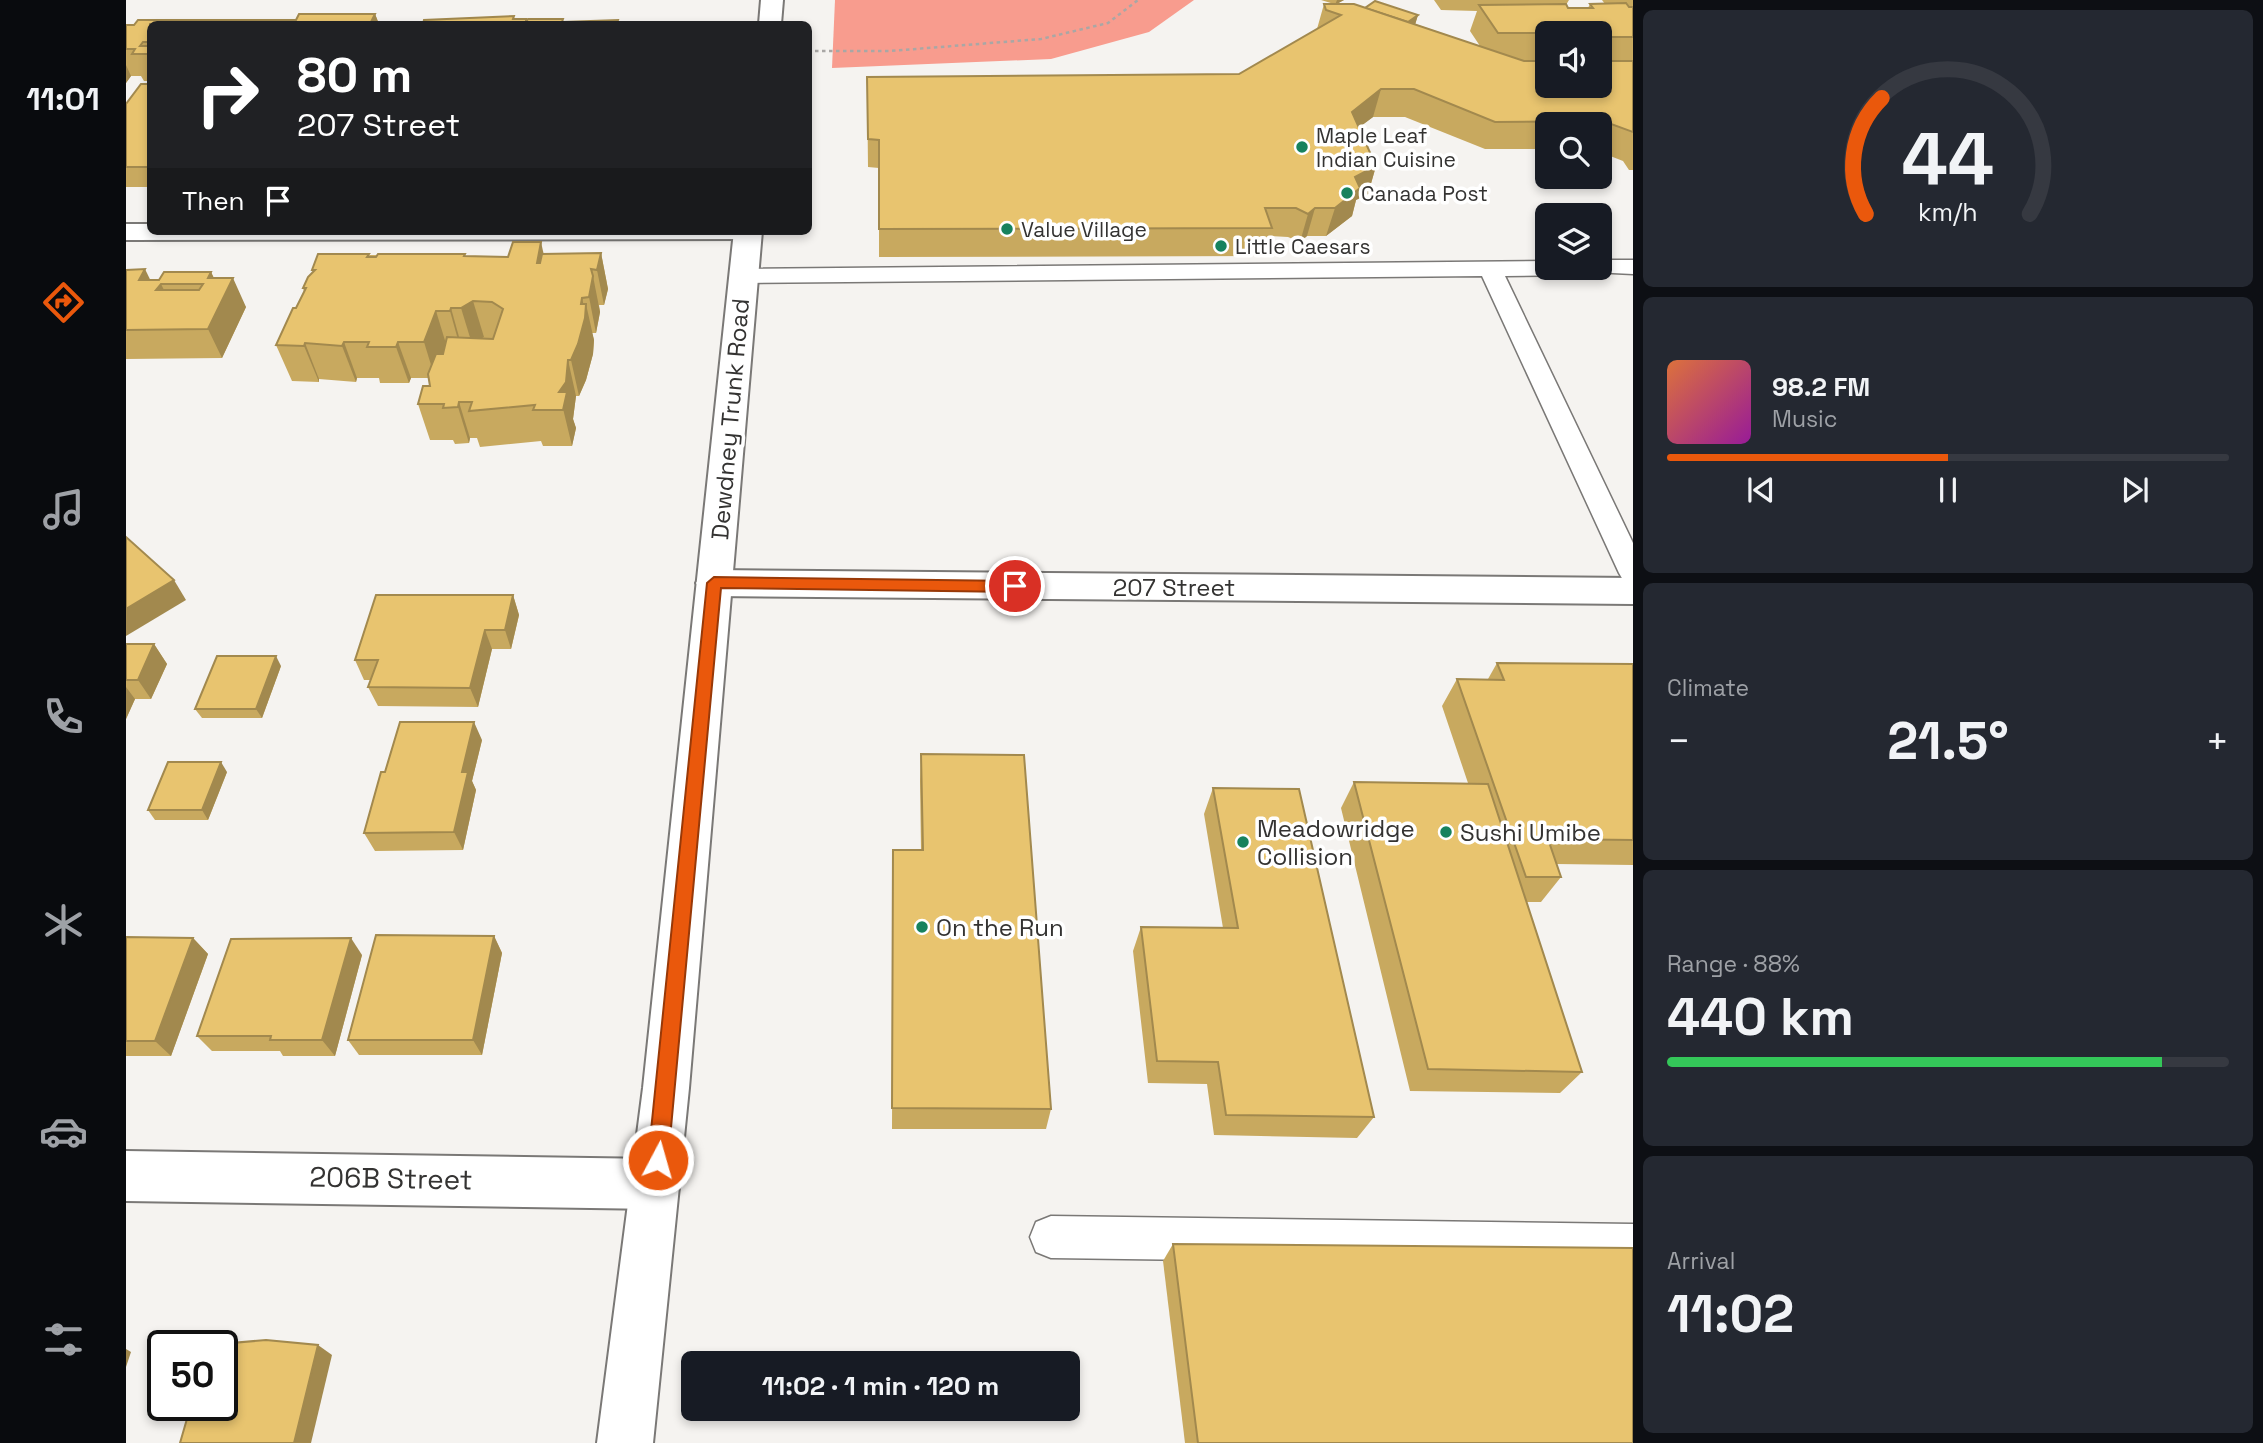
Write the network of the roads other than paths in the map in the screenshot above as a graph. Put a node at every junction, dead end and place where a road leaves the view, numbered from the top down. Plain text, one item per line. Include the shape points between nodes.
1 (772, 0) edge
2 (770, 21) edge
3 (126, 232) edge
4 (147, 232) edge
5 (748, 235) edge
6 (1633, 267) edge
7 (1535, 268) edge
8 (1612, 268) edge
9 (1490, 269) junction
10 (743, 276) junction
11 (1633, 573) edge
12 (714, 583) junction
13 (1633, 591) edge
14 (126, 1176) edge
15 (656, 1184) junction
16 (1051, 1237) dead end
17 (1633, 1245) edge
18 (625, 1443) edge

1 - 2 street
3 - 4 street
5 - 10 street, Dewdney Trunk Road
6 - 8 lane
7 - 9 lane
9 - 10 lane
9 - 11 lane
10 - 12 street, Dewdney Trunk Road
12 - 13 street, 207 Street
12 - 15 street, Dewdney Trunk Road
14 - 15 street, 206B Street
15 - 18 street, Dewdney Trunk Road
16 - 17 lane

